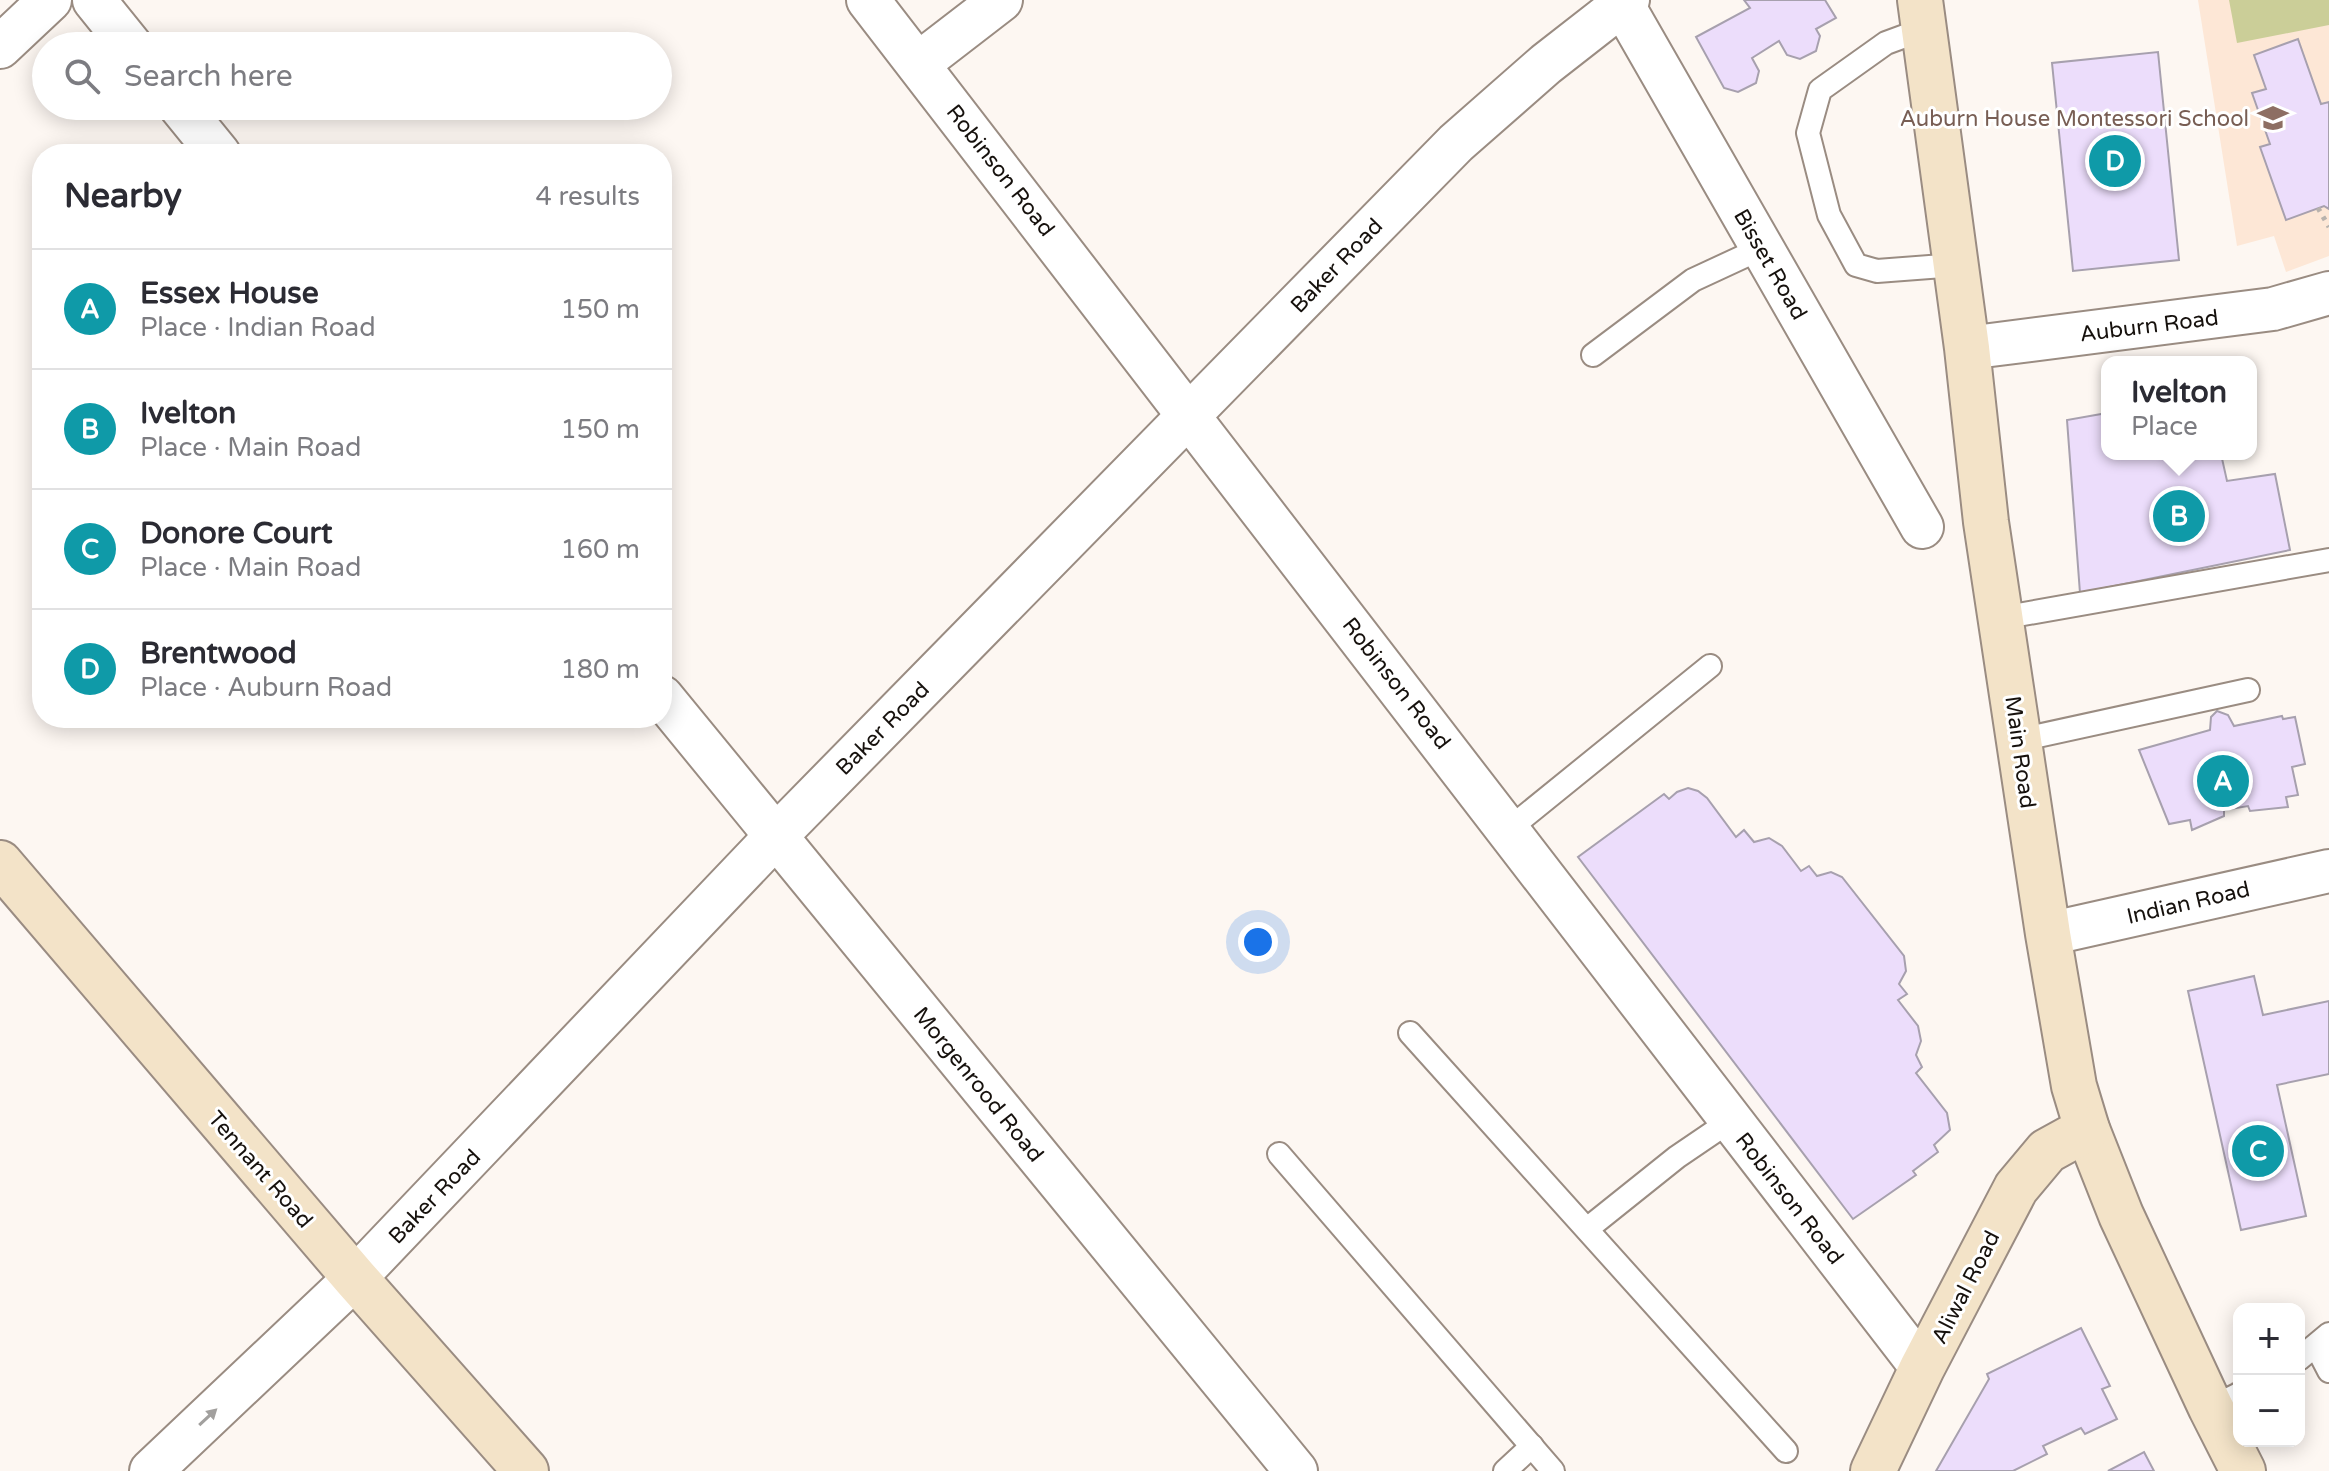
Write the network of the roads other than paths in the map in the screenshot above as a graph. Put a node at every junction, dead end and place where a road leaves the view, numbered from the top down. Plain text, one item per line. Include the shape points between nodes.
1 (50, 0) edge
2 (94, 0) edge
3 (868, 0) edge
4 (1001, 0) edge
5 (1623, 1) edge
6 (1922, 14) edge
7 (120, 32) edge
8 (0, 47) edge
9 (918, 64) junction
10 (191, 120) edge
11 (211, 144) edge
12 (1762, 248) junction
13 (1956, 265) junction
14 (2329, 293) edge
15 (1967, 348) junction
16 (1593, 355) dead end
17 (1190, 414) junction
18 (1922, 527) dead end
19 (2329, 560) edge
20 (2001, 618) junction
21 (1710, 666) dead end
22 (2248, 690) dead end
23 (672, 709) edge
24 (2019, 740) junction
25 (1509, 829) junction
26 (776, 836) junction
27 (0, 863) edge
28 (2329, 871) edge
29 (2048, 934) junction
30 (1410, 1033) dead end
31 (1730, 1121) junction
32 (2087, 1129) junction
33 (1279, 1154) dead end
34 (1587, 1229) junction
35 (355, 1278) junction
36 (2315, 1346) edge
37 (1922, 1368) junction
38 (2329, 1371) edge
39 (2225, 1401) edge
40 (1532, 1446) junction
41 (1786, 1451) dead end
42 (151, 1471) edge
43 (526, 1471) edge
44 (1296, 1471) edge
45 (1505, 1471) edge
46 (1553, 1471) edge
47 (1873, 1471) edge
48 (2243, 1471) edge

1 - 8 street
2 - 7 street
3 - 9 street, Robinson Road
4 - 9 street
5 - 12 street, Bisset Road
5 - 17 street, Baker Road via 1456,143
6 - 13 main road, Main Road
6 - 13 lane via 1820,90 1808,133 1829,215 1856,265 1877,271
9 - 17 street, Robinson Road
10 - 11 street
12 - 16 lane via 1693,280
12 - 18 street, Bisset Road
13 - 15 main road, Main Road
14 - 15 street, Auburn Road via 2273,309
15 - 20 main road, Main Road
17 - 25 street, Robinson Road
17 - 26 street, Baker Road
19 - 20 lane
20 - 24 main road, Main Road
21 - 25 lane
22 - 24 lane
23 - 26 street, Morgenrood Road
24 - 29 main road, Main Road
25 - 31 street, Robinson Road
26 - 35 street, Baker Road
26 - 44 street, Morgenrood Road
27 - 35 main road, Tennant Road
28 - 29 street, Indian Road
29 - 32 main road, Main Road via 2074,1086
30 - 34 lane
31 - 34 lane
31 - 37 street, Robinson Road
32 - 37 main road, Aliwal Road via 2047,1151 2016,1188
32 - 39 main road, Main Road via 2121,1215
33 - 40 lane
34 - 41 lane
42 -> 35 street, Baker Road
35 - 43 main road, Tennant Road
36 - 38 lane
37 - 47 main road, Aliwal Road
39 - 48 main road, Main Road
40 - 45 lane
40 - 46 lane

